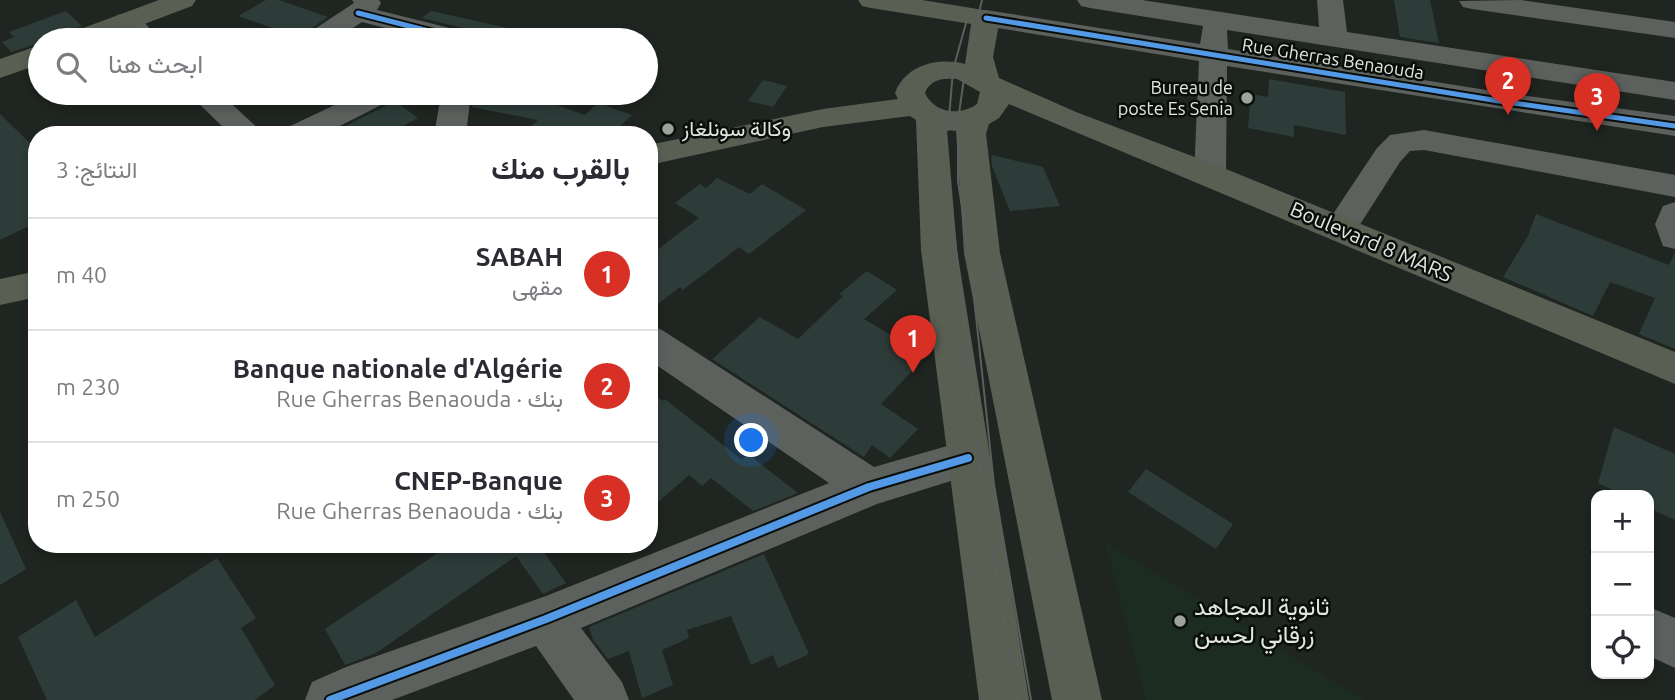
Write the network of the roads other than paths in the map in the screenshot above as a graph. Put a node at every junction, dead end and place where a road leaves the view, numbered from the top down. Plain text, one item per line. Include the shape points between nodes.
1 (183, 0) edge
2 (871, 0) edge
3 (1090, 0) edge
4 (1330, 0) edge
5 (362, 6) edge
6 (1215, 10) edge
7 (127, 21) junction
8 (965, 21) edge
9 (1478, 25) edge
10 (109, 28) edge
11 (134, 28) edge
12 (333, 28) edge
13 (428, 28) edge
14 (1675, 30) edge
15 (1334, 38) junction
16 (1213, 55) junction
17 (28, 58) edge
18 (0, 69) edge
19 (1675, 91) edge
20 (922, 94) junction
21 (985, 98) junction
22 (1499, 102) junction
23 (226, 105) edge
24 (358, 105) edge
25 (455, 105) edge
26 (243, 126) edge
27 (315, 126) edge
28 (451, 126) edge
29 (1675, 126) edge
30 (658, 153) edge
31 (1210, 175) junction
32 (1675, 186) edge
33 (1675, 214) edge
34 (1340, 229) junction
35 (1675, 237) edge
36 (28, 286) edge
37 (0, 292) edge
38 (658, 346) edge
39 (1675, 369) edge
40 (968, 458) junction
41 (869, 487) junction
42 (546, 619) junction
43 (1654, 633) edge
44 (1675, 644) edge
45 (341, 697) edge
46 (604, 700) edge
47 (1004, 700) edge
48 (1077, 700) edge

1 - 7 main road
2 - 8 main road
3 - 6 street
4 - 15 street
5 - 12 street
5 - 13 street
6 - 15 street
6 - 16 street
7 - 10 main road
7 - 11 street
8 - 16 street, Rue Gherras Benaouda
8 - 20 main road
8 - 21 main road via 978,55
9 - 14 street
9 - 15 street
9 - 19 street
9 - 22 street
16 - 22 street, Rue Gherras Benaouda
16 - 31 street
17 - 18 main road
20 - 21 main road via 948,120
20 - 21 main road via 953,69 976,75
20 - 30 main road
20 - 40 main road
21 - 31 main road, Boulevard 8 MARS via 1065,119
21 - 48 main road via 970,134 982,253
22 - 29 street, Rue Gherras Benaouda
23 - 26 street
24 - 27 street
25 - 28 street
31 - 34 main road, Boulevard 8 MARS
32 - 34 street via 1424,140 1401,142
33 - 35 street
34 - 39 main road, Boulevard 8 MARS
36 - 37 main road
38 - 41 street
40 - 41 street
40 - 47 main road
41 - 42 street
42 - 45 street
42 - 46 street
43 - 44 street

